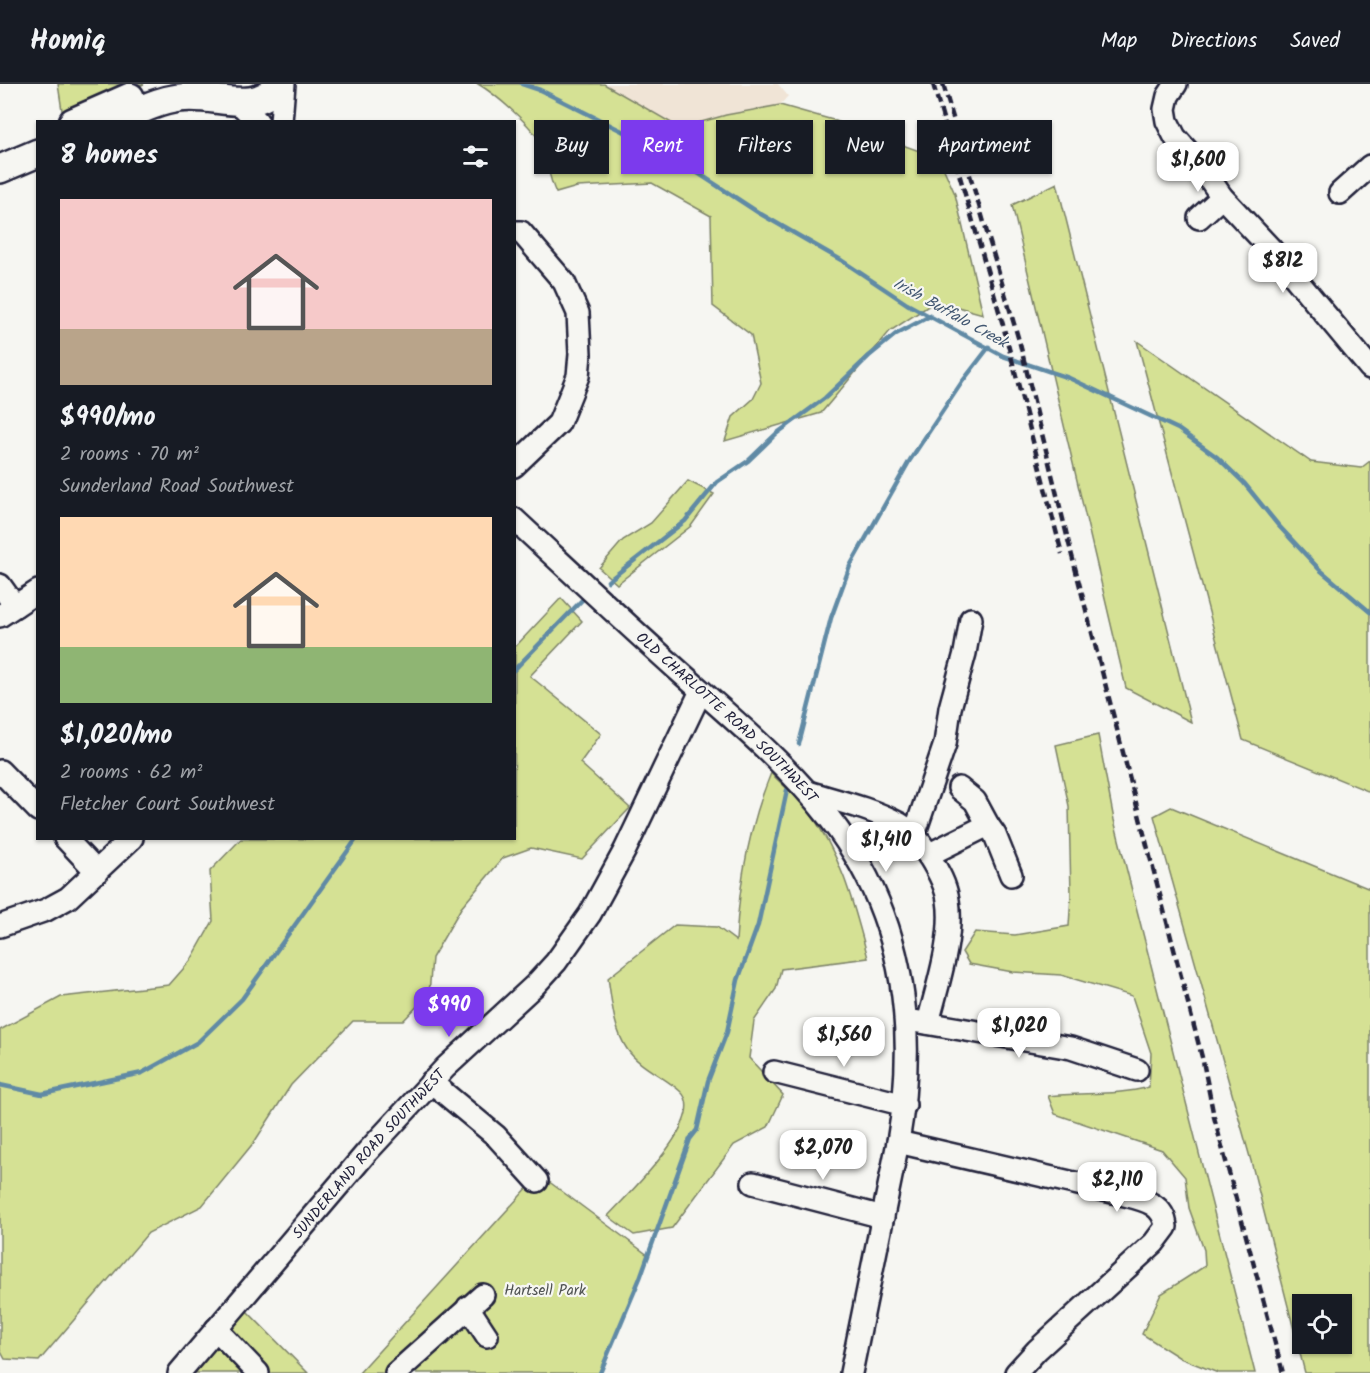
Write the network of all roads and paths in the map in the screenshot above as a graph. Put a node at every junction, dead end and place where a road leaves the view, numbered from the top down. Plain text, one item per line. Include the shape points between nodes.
1 (158, 84) edge
2 (282, 84) edge
3 (1176, 84) edge
4 (222, 95) edge
5 (77, 120) edge
6 (118, 120) edge
7 (256, 120) edge
8 (281, 120) edge
9 (0, 152) edge
10 (36, 154) edge
11 (1370, 166) edge
12 (0, 169) edge
13 (1340, 193) dead end
14 (1222, 197) junction
15 (1199, 218) dead end
16 (516, 232) edge
17 (1370, 368) edge
18 (516, 464) edge
19 (516, 521) edge
20 (0, 585) edge
21 (36, 592) edge
22 (7, 611) edge
23 (971, 619) dead end
24 (701, 691) junction
25 (0, 771) edge
26 (959, 788) dead end
27 (808, 792) junction
28 (36, 808) edge
29 (988, 825) junction
30 (914, 835) junction
31 (67, 840) edge
32 (130, 840) edge
33 (928, 855) junction
34 (97, 872) junction
35 (1011, 875) dead end
36 (0, 927) edge
37 (917, 1021) junction
38 (1137, 1070) dead end
39 (774, 1072) dead end
40 (432, 1082) junction
41 (904, 1105) junction
42 (898, 1142) junction
43 (537, 1181) dead end
44 (753, 1184) dead end
45 (883, 1217) junction
46 (216, 1329) junction
47 (487, 1336) dead end
48 (179, 1373) edge
49 (258, 1373) edge
50 (396, 1373) edge
51 (851, 1373) edge
52 (1016, 1373) edge

1 - 5 main road
2 - 4 main road via 259,100
2 - 8 street
3 - 14 street via 1168,96 1167,121
4 - 6 main road via 179,98
4 - 7 street
9 - 10 main road
10 - 12 main road
11 - 13 street
14 - 15 street
14 - 17 street via 1271,249
16 - 18 street via 521,232 564,282 578,313 580,335 578,376 559,423
19 - 24 street, OLD CHARLOTTE ROAD SOUTHWEST
20 - 22 street
21 - 22 street
23 - 30 street via 945,744
24 - 27 street, OLD CHARLOTTE ROAD SOUTHWEST
24 - 40 street, SUNDERLAND ROAD SOUTHWEST via 590,914 535,985
25 - 28 street
26 - 29 street via 975,801
27 - 30 street via 900,824
27 - 37 street, OLD CHARLOTTE ROAD SOUTHWEST via 850,847 871,887
29 - 33 street
29 - 35 street
30 - 33 street
31 - 34 street
32 - 34 street
33 - 37 street via 941,878 950,918 939,978
34 - 36 street via 68,898
37 - 38 street via 1071,1048
37 - 41 street, OLD CHARLOTTE ROAD SOUTHWEST
39 - 41 street
40 - 43 street via 496,1136
40 - 46 street, SUNDERLAND ROAD SOUTHWEST
41 - 42 street, OLD CHARLOTTE ROAD SOUTHWEST
42 - 45 street, OLD CHARLOTTE ROAD SOUTHWEST
42 - 52 street via 1117,1193 1158,1207 1165,1215 1166,1227 1154,1243
44 - 45 street
45 - 51 street, OLD CHARLOTTE ROAD SOUTHWEST
46 - 48 street, SUNDERLAND ROAD SOUTHWEST
46 - 49 street
47 - 50 street via 475,1301

